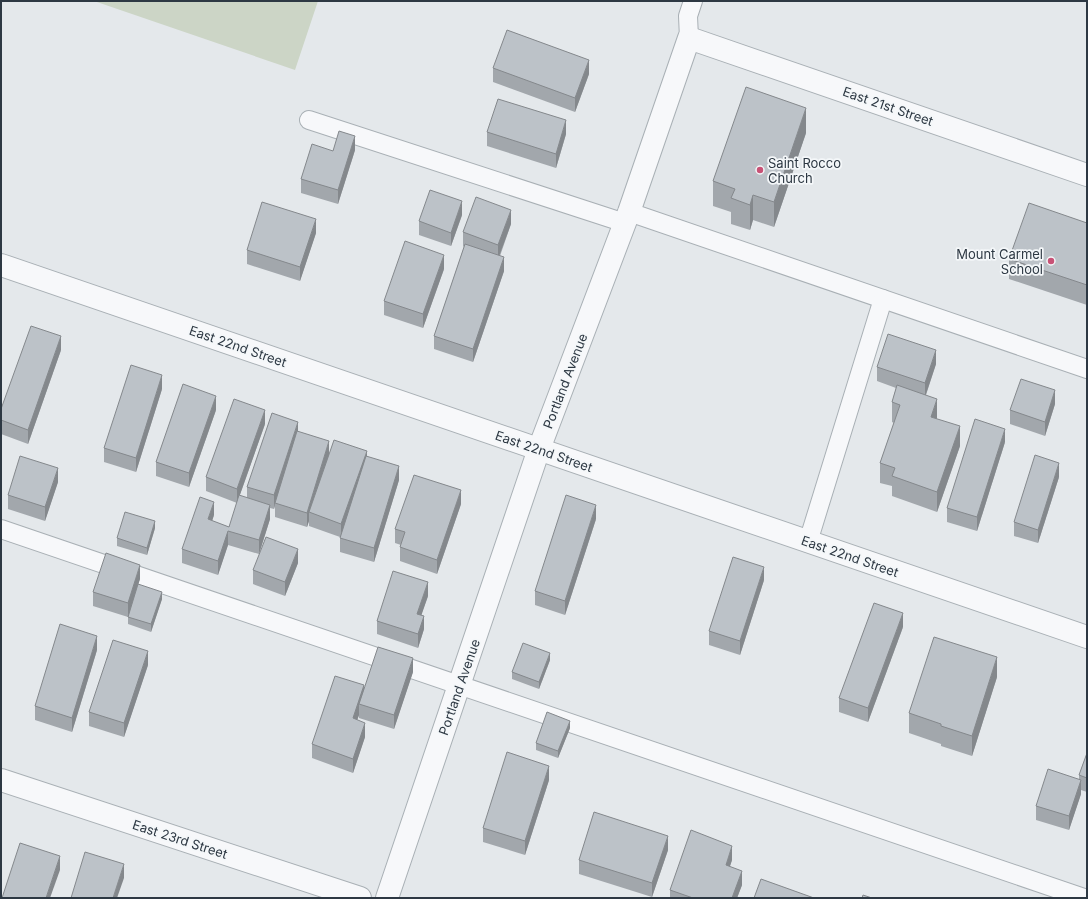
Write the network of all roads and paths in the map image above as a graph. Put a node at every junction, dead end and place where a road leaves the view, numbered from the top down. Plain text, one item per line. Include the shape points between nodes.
1 (693, 1) edge
2 (689, 38) junction
3 (309, 120) dead end
4 (1087, 175) edge
5 (627, 218) junction
6 (1, 265) edge
7 (883, 300) junction
8 (1087, 369) edge
9 (539, 449) junction
10 (1, 529) edge
11 (808, 542) junction
12 (1087, 638) edge
13 (460, 685) junction
14 (1, 780) edge
15 (360, 898) edge
16 (387, 898) edge
17 (1084, 898) edge

1 - 2 lane, Portland Avenue via 688,16
2 - 4 street, East 21st Street
2 - 5 street, Portland Avenue
3 - 5 lane
5 - 7 lane
5 - 9 street, Portland Avenue
6 - 9 street, East 22nd Street
7 - 8 lane
7 - 11 lane
9 - 11 street, East 22nd Street
9 - 13 street, Portland Avenue
10 - 13 lane
11 - 12 street, East 22nd Street
13 - 16 street, Portland Avenue
13 - 17 lane
14 - 15 street, East 23rd Street

